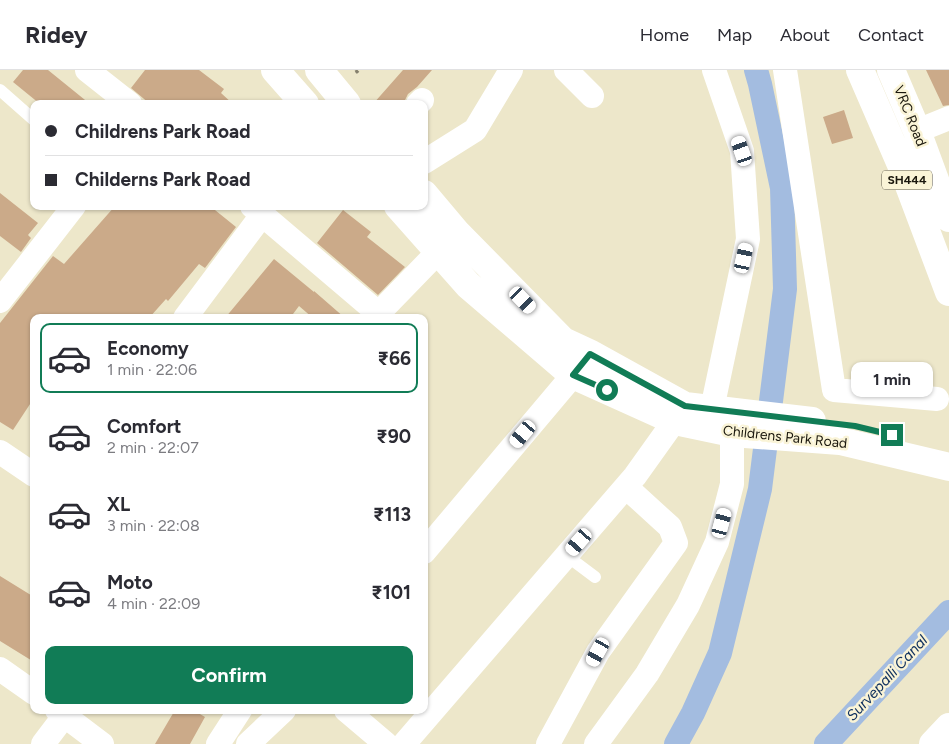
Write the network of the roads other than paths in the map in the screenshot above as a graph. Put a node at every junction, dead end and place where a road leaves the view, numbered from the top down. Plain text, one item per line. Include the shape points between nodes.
1 (87, 70) edge
2 (275, 70) edge
3 (318, 70) edge
4 (511, 70) edge
5 (566, 70) edge
6 (714, 70) edge
7 (785, 70) edge
8 (860, 70) edge
9 (891, 70) edge
10 (0, 90) edge
11 (592, 96) dead end
12 (125, 100) edge
13 (301, 100) edge
14 (344, 100) edge
15 (30, 116) edge
16 (949, 118) edge
17 (917, 131) junction
18 (428, 159) edge
19 (428, 199) edge
20 (71, 210) edge
21 (401, 210) edge
22 (257, 211) edge
23 (949, 218) edge
24 (438, 252) junction
25 (949, 292) edge
26 (0, 301) edge
27 (188, 314) edge
28 (375, 314) edge
29 (377, 314) edge
30 (590, 354) junction
31 (573, 375) junction
32 (938, 399) dead end
33 (680, 414) junction
34 (732, 420) junction
35 (820, 431) junction
36 (949, 448) edge
37 (0, 452) edge
38 (949, 467) edge
39 (30, 473) edge
40 (626, 488) junction
41 (428, 547) edge
42 (567, 556) junction
43 (594, 577) dead end
44 (0, 670) edge
45 (30, 690) edge
46 (60, 714) edge
47 (62, 714) edge
48 (237, 714) edge
49 (280, 714) edge
50 (351, 714) edge
51 (949, 728) edge
52 (43, 744) edge
53 (102, 744) edge
54 (218, 744) edge
55 (248, 744) edge
56 (386, 744) edge
57 (404, 744) edge
58 (548, 744) edge
59 (596, 744) edge
60 (933, 744) edge

1 - 12 street
2 - 13 street
3 - 14 street
4 - 18 street via 475,130
5 - 11 street
6 - 34 street via 742,151 748,239
7 - 32 street via 834,390
8 - 25 street, SH444 via 902,167
9 - 17 street, VRC Road / SH444
10 - 15 lane
16 - 17 street
17 - 23 street, VRC Road / SH444
19 - 30 street via 456,232 563,340
20 - 26 street
21 - 24 street
22 - 27 street
22 - 28 street
24 - 29 street
24 - 31 street via 468,285
30 - 31 street
30 - 33 street
31 - 33 street
31 - 41 street
33 - 34 street
33 - 40 street
34 - 35 street
34 - 59 street via 732,484 717,542 688,606 647,674
35 - 36 street via 855,426
35 - 38 street, Childrens Park Road via 840,441
37 - 39 street
40 - 42 street
40 - 58 street via 670,527 676,543 598,652
42 - 43 lane
42 - 57 street
44 - 45 street
46 - 52 street
47 - 53 street
48 - 54 street
49 - 55 street
50 - 56 street
51 - 60 street

